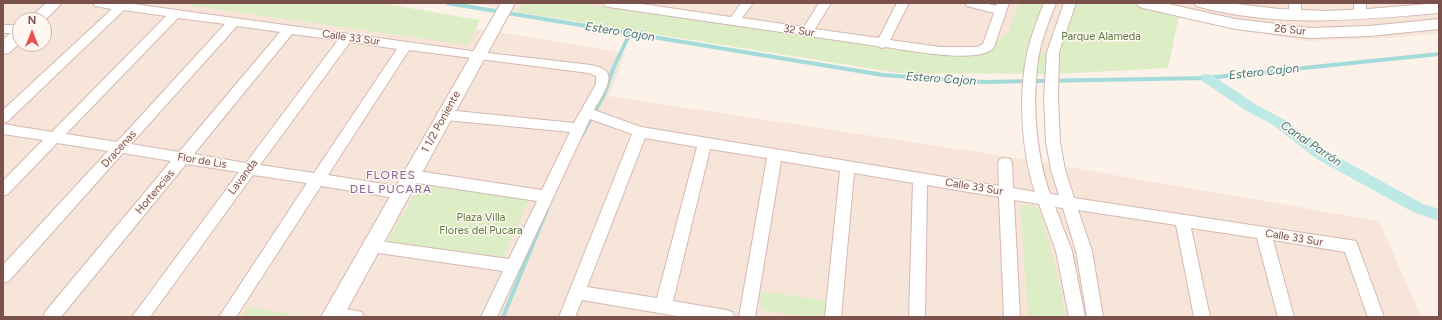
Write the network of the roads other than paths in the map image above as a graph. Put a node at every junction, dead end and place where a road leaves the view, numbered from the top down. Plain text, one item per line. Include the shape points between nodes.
1 (55, 3) edge
2 (99, 3) edge
3 (508, 3) edge
4 (609, 3) edge
5 (747, 3) edge
6 (825, 3) edge
7 (903, 3) edge
8 (972, 3) edge
9 (1050, 3) edge
10 (1070, 3) edge
11 (1142, 3) edge
12 (1201, 3) edge
13 (122, 6) junction
14 (1229, 6) edge
15 (666, 7) edge
16 (1001, 7) edge
17 (1429, 7) edge
18 (1295, 9) edge
19 (1360, 9) edge
20 (45, 12) edge
21 (175, 14) junction
22 (234, 22) junction
23 (734, 22) junction
24 (1439, 24) edge
25 (289, 29) junction
26 (807, 32) junction
27 (347, 37) junction
28 (12, 41) edge
29 (882, 44) junction
30 (406, 46) junction
31 (3, 48) edge
32 (479, 56) junction
33 (586, 112) junction
34 (446, 115) junction
35 (3, 118) edge
36 (578, 128) junction
37 (3, 129) edge
38 (640, 132) junction
39 (55, 137) junction
40 (705, 143) junction
41 (120, 147) junction
42 (775, 154) junction
43 (183, 158) junction
44 (1005, 163) dead end
45 (848, 166) junction
46 (250, 168) junction
47 (411, 176) junction
48 (920, 178) junction
49 (318, 179) junction
50 (3, 190) edge
51 (1007, 192) junction
52 (402, 193) junction
53 (545, 196) junction
54 (1045, 199) junction
55 (1069, 203) junction
56 (1182, 220) junction
57 (1263, 233) junction
58 (372, 246) junction
59 (513, 266) junction
60 (3, 276) edge
61 (577, 292) junction
62 (663, 307) junction
63 (333, 315) edge
64 (51, 317) edge
65 (140, 317) edge
66 (227, 317) edge
67 (356, 317) edge
68 (489, 317) edge
69 (567, 317) edge
70 (726, 317) edge
71 (747, 317) edge
72 (833, 317) edge
73 (917, 317) edge
74 (1012, 317) edge
75 (1077, 317) edge
76 (1095, 317) edge
77 (1202, 317) edge
78 (1286, 317) edge
79 (1376, 317) edge

1 - 20 street
2 - 13 street, Calle 33 Sur
3 - 32 street, 1 1/2 Poniente
4 - 15 street, 32 Sur
5 - 23 street
6 - 26 street
7 - 29 street
8 - 16 street
9 - 54 street via 1031,66 1030,98 1032,155
10 - 55 street via 1053,52 1051,98 1053,142 1058,170
11 - 24 street, 26 Sur via 1235,24 1299,32 1369,31
12 - 14 street, 26 Sur
13 - 21 street, Calle 33 Sur
13 - 35 street
14 - 18 street, 26 Sur
15 - 23 street, 32 Sur
16 - 29 street, 32 Sur via 988,47 979,51 941,51
17 - 19 street, 26 Sur
18 - 19 street, 26 Sur
21 - 22 street, Calle 33 Sur
21 - 39 street
22 - 25 street, Calle 33 Sur
22 - 41 street, Dracenas
23 - 26 street, 32 Sur
25 - 27 street, Calle 33 Sur
25 - 43 street, Hortencias
26 - 29 street, 32 Sur
27 - 30 street, Calle 33 Sur
27 - 46 street, Lavanda
28 - 31 street
30 - 32 street, Calle 33 Sur
30 - 49 street
32 - 33 street, Calle 33 Sur via 591,69 602,74 602,84
32 - 34 street, 1 1/2 Poniente
33 - 36 street
33 - 38 street, Calle 33 Sur
34 - 36 street
34 - 47 street, 1 1/2 Poniente
36 - 53 street
37 - 39 street, Flor de Lis
38 - 40 street, Calle 33 Sur
38 - 61 street
39 - 41 street, Flor de Lis
39 - 50 street
40 - 42 street, Calle 33 Sur
40 - 62 street
41 - 43 street, Flor de Lis
41 - 60 street, Dracenas
42 - 45 street, Calle 33 Sur
42 - 71 street
43 - 46 street, Flor de Lis
43 - 64 street, Hortencias
44 - 51 street
45 - 48 street, Calle 33 Sur
45 - 72 street
46 - 49 street, Flor de Lis
46 - 65 street, Lavanda
47 - 52 street, 1 1/2 Poniente
47 - 53 street
48 - 51 street, Calle 33 Sur
48 - 73 street
49 - 52 street, Flor de Lis
49 - 66 street
51 - 54 street, Calle 33 Sur
51 - 74 street
52 - 58 street, 1 1/2 Poniente
53 - 59 street
54 - 55 street, Calle 33 Sur
54 - 75 street via 1066,258
55 - 56 street, Calle 33 Sur
55 - 76 street via 1084,251
56 - 57 street, Calle 33 Sur
56 - 77 street
57 - 78 street
57 - 79 street, Calle 33 Sur via 1351,246
58 - 59 street
58 - 63 street, 1 1/2 Poniente
59 - 68 street
61 - 62 street
61 - 69 street
62 - 70 street
63 - 67 street

